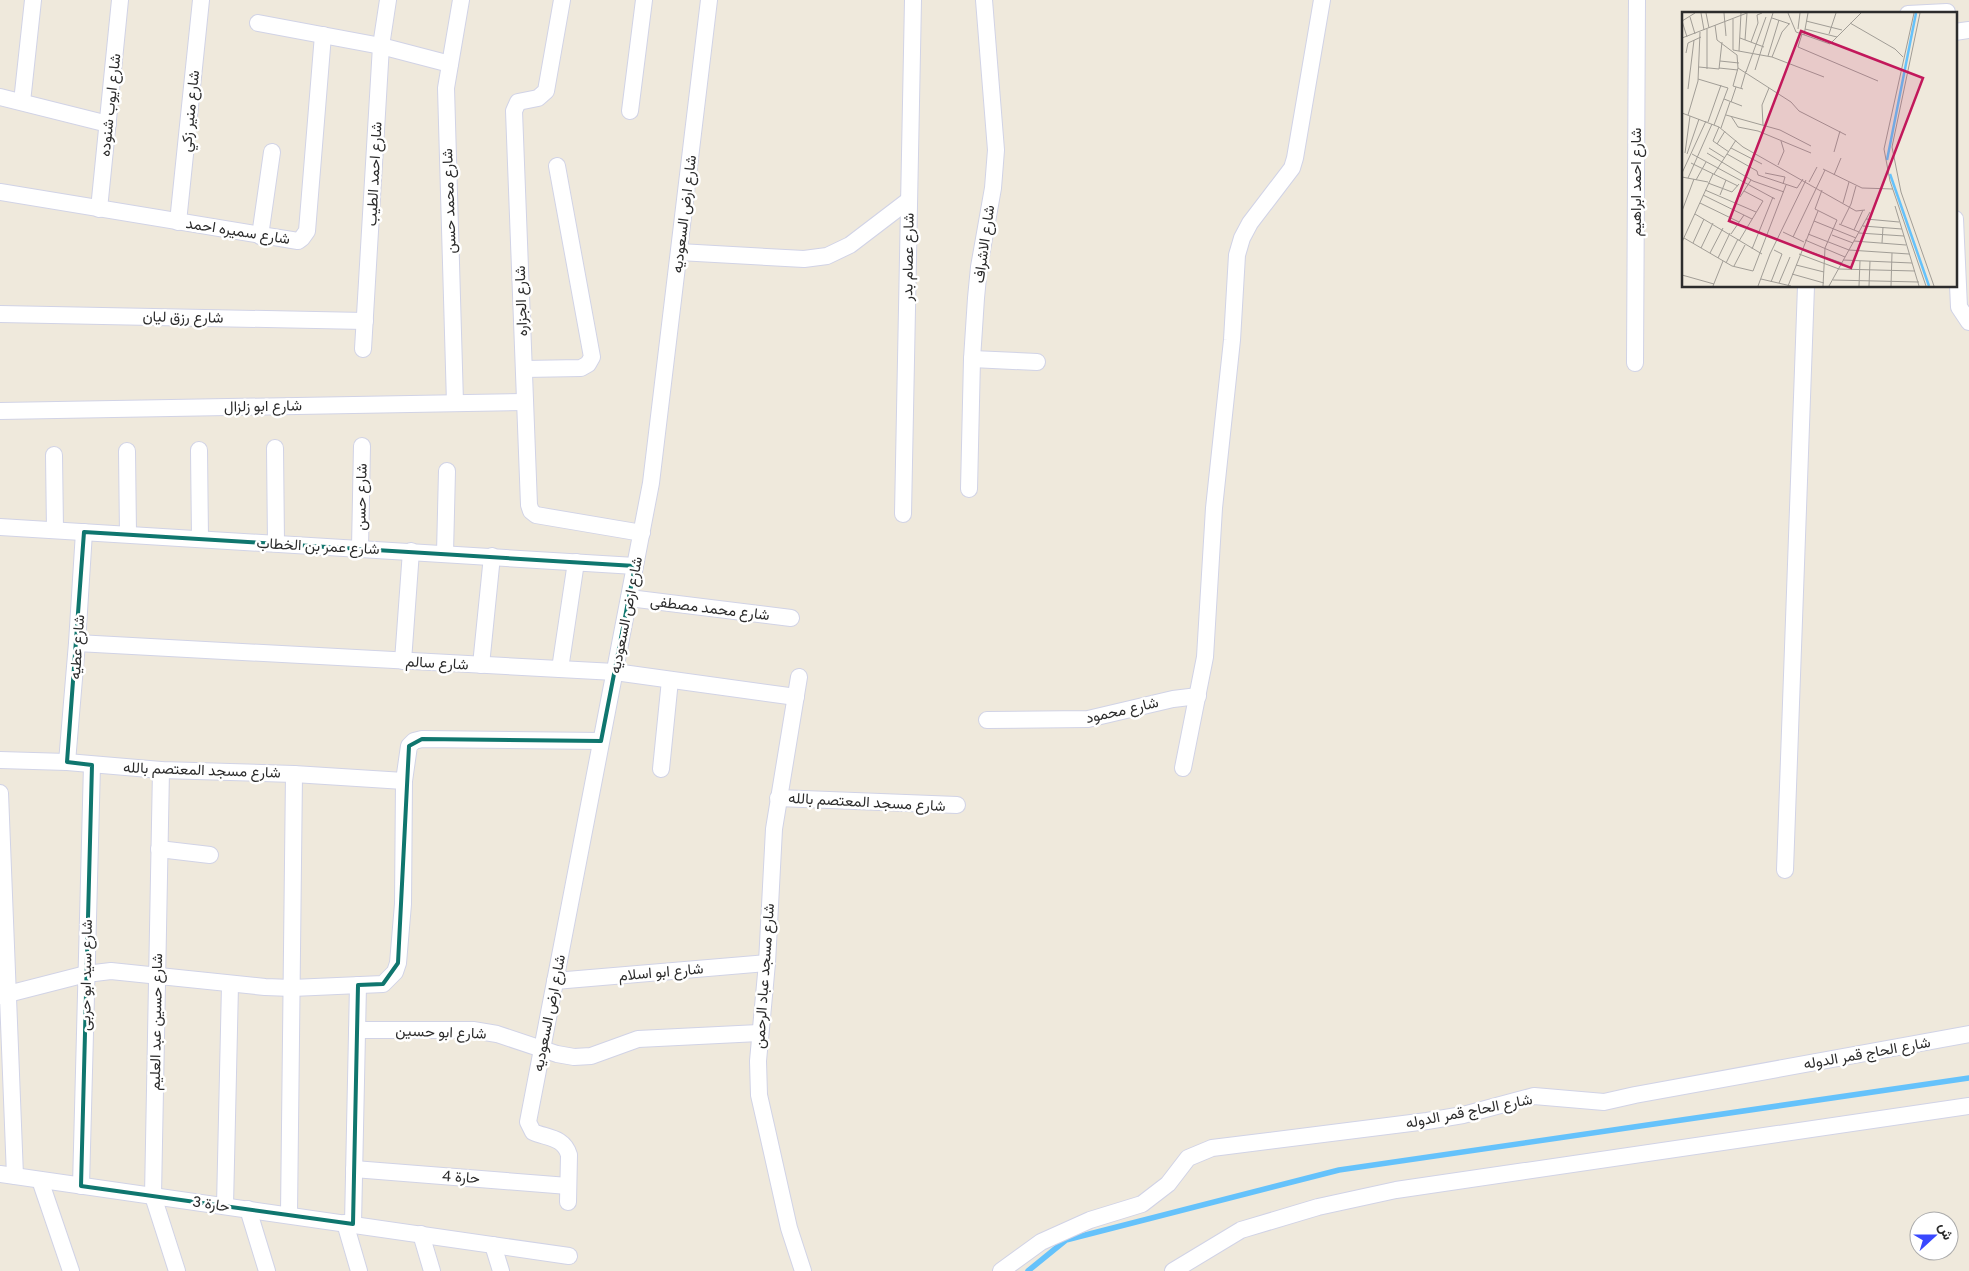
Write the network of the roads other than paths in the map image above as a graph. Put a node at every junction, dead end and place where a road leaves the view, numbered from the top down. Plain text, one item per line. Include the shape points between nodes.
1 (34, 0) edge
2 (120, 0) edge
3 (201, 0) edge
4 (388, 0) edge
5 (461, 0) edge
6 (562, 0) edge
7 (644, 0) edge
8 (709, 0) edge
9 (913, 0) edge
10 (984, 0) edge
11 (1322, 0) edge
12 (1637, 0) edge
13 (1947, 9) edge
14 (1924, 12) edge
15 (258, 23) dead end
16 (1969, 30) edge
17 (1956, 32) edge
18 (323, 35) junction
19 (382, 46) junction
20 (450, 64) junction
21 (0, 97) edge
22 (22, 102) junction
23 (630, 111) dead end
24 (108, 124) junction
25 (272, 152) dead end
26 (557, 166) dead end
27 (0, 192) edge
28 (909, 200) junction
29 (99, 209) junction
30 (178, 222) junction
31 (260, 236) junction
32 (1956, 241) edge
33 (679, 252) junction
34 (1806, 288) edge
35 (0, 314) edge
36 (365, 321) junction
37 (1969, 322) edge
38 (364, 349) dead end
39 (972, 359) junction
40 (1037, 362) dead end
41 (1635, 363) dead end
42 (524, 369) junction
43 (525, 402) junction
44 (455, 403) junction
45 (0, 411) edge
46 (362, 446) dead end
47 (276, 448) dead end
48 (199, 450) dead end
49 (127, 451) dead end
50 (54, 455) dead end
51 (447, 471) dead end
52 (969, 489) dead end
53 (903, 514) dead end
54 (0, 527) edge
55 (55, 530) junction
56 (84, 532) junction
57 (642, 533) junction
58 (128, 534) junction
59 (200, 538) junction
60 (276, 543) junction
61 (360, 548) junction
62 (411, 551) junction
63 (445, 553) junction
64 (492, 556) junction
65 (576, 562) junction
66 (635, 566) junction
67 (629, 598) junction
68 (791, 618) dead end
69 (78, 643) junction
70 (403, 661) junction
71 (481, 665) junction
72 (560, 670) junction
73 (615, 672) junction
74 (799, 678) dead end
75 (670, 680) junction
76 (1198, 696) junction
77 (796, 697) junction
78 (986, 720) dead end
79 (602, 741) junction
80 (0, 760) edge
81 (67, 762) junction
82 (92, 765) junction
83 (1183, 768) dead end
84 (661, 769) dead end
85 (161, 770) junction
86 (294, 774) junction
87 (404, 781) junction
88 (0, 793) edge
89 (778, 798) junction
90 (956, 806) dead end
91 (159, 849) junction
92 (210, 855) dead end
93 (1785, 870) dead end
94 (767, 963) junction
95 (86, 974) junction
96 (157, 976) junction
97 (555, 981) junction
98 (230, 985) junction
99 (358, 985) junction
100 (292, 988) junction
101 (4, 995) edge
102 (357, 1030) junction
103 (759, 1033) junction
104 (1969, 1034) edge
105 (541, 1048) junction
106 (1969, 1106) edge
107 (354, 1169) junction
108 (8, 1175) edge
109 (40, 1180) junction
110 (81, 1186) junction
111 (568, 1194) joint
112 (153, 1196) junction
113 (225, 1206) junction
114 (248, 1209) junction
115 (290, 1215) junction
116 (349, 1224) junction
117 (421, 1234) junction
118 (493, 1245) junction
119 (569, 1256) dead end
120 (71, 1271) edge
121 (177, 1271) edge
122 (267, 1271) edge
123 (359, 1271) edge
124 (432, 1271) edge
125 (501, 1271) edge
126 (804, 1271) edge
127 (1001, 1271) edge
128 (1173, 1271) edge

1 - 22 street
2 - 24 street, شارع ايوب شنوده
3 - 30 street, شارع منير زكي
4 - 19 street, شارع احمد الطيب
5 - 20 street, شارع محمد حسن
6 - 42 street, شارع الجزاره via 546,91 538,98 520,100 514,107
7 - 23 street
8 - 33 street, شارع ارض السعوديه
9 - 28 street, شارع عصام بدر
10 - 39 street, شارع الاشراف via 996,150 979,267
11 - 76 street via 1292,168 1250,223 1237,254 1232,340 1214,508 1205,657
12 - 41 street, شارع احمد ابراهيم
13 - 14 street
15 - 18 street
16 - 17 street
18 - 19 street
18 - 31 street, شارع سميره احمد via 307,231 302,238 293,241
19 - 20 street
19 - 36 street, شارع احمد الطيب
20 - 44 street, شارع محمد حسن via 446,88
21 - 22 street
22 - 24 street
24 - 29 street, شارع ايوب شنوده
25 - 31 street
26 - 42 street via 592,357 581,368
27 - 29 street, شارع سميره احمد
28 - 33 street via 850,245 827,256 804,259
28 - 53 street, شارع عصام بدر
29 - 30 street, شارع سميره احمد
30 - 31 street, شارع سميره احمد
32 - 37 street via 1959,306
33 - 57 street, شارع ارض السعوديه
34 - 93 street
35 - 36 street, شارع رزق ليان
36 - 38 street, شارع احمد الطيب
39 - 40 street
39 - 52 street, شارع الاشراف
42 - 43 street, شارع الجزاره
43 - 44 street, شارع ابو زلزال
43 - 57 street, شارع الجزاره via 531,511
44 - 45 street, شارع ابو زلزال
46 - 61 street, شارع حسن
47 - 60 street
48 - 59 street
49 - 58 street
50 - 55 street
51 - 63 street
54 - 55 street, شارع عمر بن الخطاب
55 - 56 street, شارع عمر بن الخطاب
56 - 58 street, شارع عمر بن الخطاب
56 - 69 street, شارع عطيه
57 - 66 street, شارع ارض السعوديه
58 - 59 street, شارع عمر بن الخطاب
59 - 60 street, شارع عمر بن الخطاب
60 - 61 street, شارع عمر بن الخطاب
61 - 62 street, شارع عمر بن الخطاب
62 - 63 street, شارع عمر بن الخطاب
62 - 70 street
63 - 64 street, شارع عمر بن الخطاب
64 - 65 street, شارع عمر بن الخطاب
64 - 71 street
65 - 66 street, شارع عمر بن الخطاب
65 - 72 street
66 - 67 street, شارع ارض السعوديه
67 - 68 street, شارع محمد مصطفى
67 - 73 street, شارع ارض السعوديه
69 - 70 street, شارع سالم
69 - 81 street, شارع عطيه
70 - 71 street, شارع سالم
71 - 72 street, شارع سالم
72 - 73 street, شارع سالم
73 - 75 street, شارع سالم
73 - 79 street, شارع ارض السعوديه
74 - 77 street, شارع مسجد عباد الرحمن
75 - 77 street, شارع سالم
75 - 84 street
76 - 78 street, شارع محمود via 1165,700 1088,719
76 - 83 street
77 - 89 street, شارع مسجد عباد الرحمن
79 - 87 street via 422,739 409,746
79 - 97 street, شارع ارض السعوديه
80 - 81 street, شارع مسجد المعتصم بالله
81 - 82 street, شارع مسجد المعتصم بالله
82 - 85 street, شارع مسجد المعتصم بالله
82 - 95 street, شارع سيد ابو حربى
85 - 86 street, شارع مسجد المعتصم بالله
85 - 91 street, شارع حسين عبد العليم
86 - 87 street, شارع مسجد المعتصم بالله
86 - 100 street
87 - 99 street via 403,904 398,963 395,972 383,984
88 - 101 street
89 - 90 street, شارع مسجد المعتصم بالله
89 - 94 street, شارع مسجد عباد الرحمن via 771,861
91 - 92 street
91 - 96 street, شارع حسين عبد العليم
94 - 97 street, شارع ابو اسلام
94 - 103 street, شارع مسجد عباد الرحمن
95 - 96 street via 111,971
95 - 101 street
95 - 110 street, شارع سيد ابو حربى
96 - 98 street
96 - 112 street, شارع حسين عبد العليم
97 - 105 street, شارع ارض السعوديه
98 - 100 street
98 - 113 street
99 - 100 street
99 - 102 street
100 - 115 street
101 - 108 street
102 - 105 street, شارع ابو حسين via 473,1030
102 - 107 street
103 - 105 street, شارع ابو حسين via 638,1039 590,1056 574,1057
103 - 126 street, شارع مسجد عباد الرحمن via 759,1095 789,1228
104 - 127 street, شارع الحاج قمر الدوله via 1604,1102 1534,1096 1427,1121 1212,1148 1188,1158 1168,1184 1142,1204 1090,1220 1040,1242
105 - 111 street, شارع ارض السعوديه via 528,1126 536,1133 559,1140 568,1149
106 - 128 street via 1396,1190 1318,1207 1241,1230
107 - 111 street, حارة 4
107 - 116 street
108 - 109 street, حارة 3
109 - 110 street, حارة 3
109 - 120 street
110 - 112 street, حارة 3
112 - 113 street, حارة 3
112 - 121 street, شارع حسين عبد العليم
113 - 114 street, حارة 3
114 - 115 street, حارة 3
114 - 122 street
115 - 116 street, حارة 3
116 - 117 street, حارة 3
116 - 123 street
117 - 118 street, حارة 3
117 - 124 street
118 - 119 street, حارة 3
118 - 125 street

